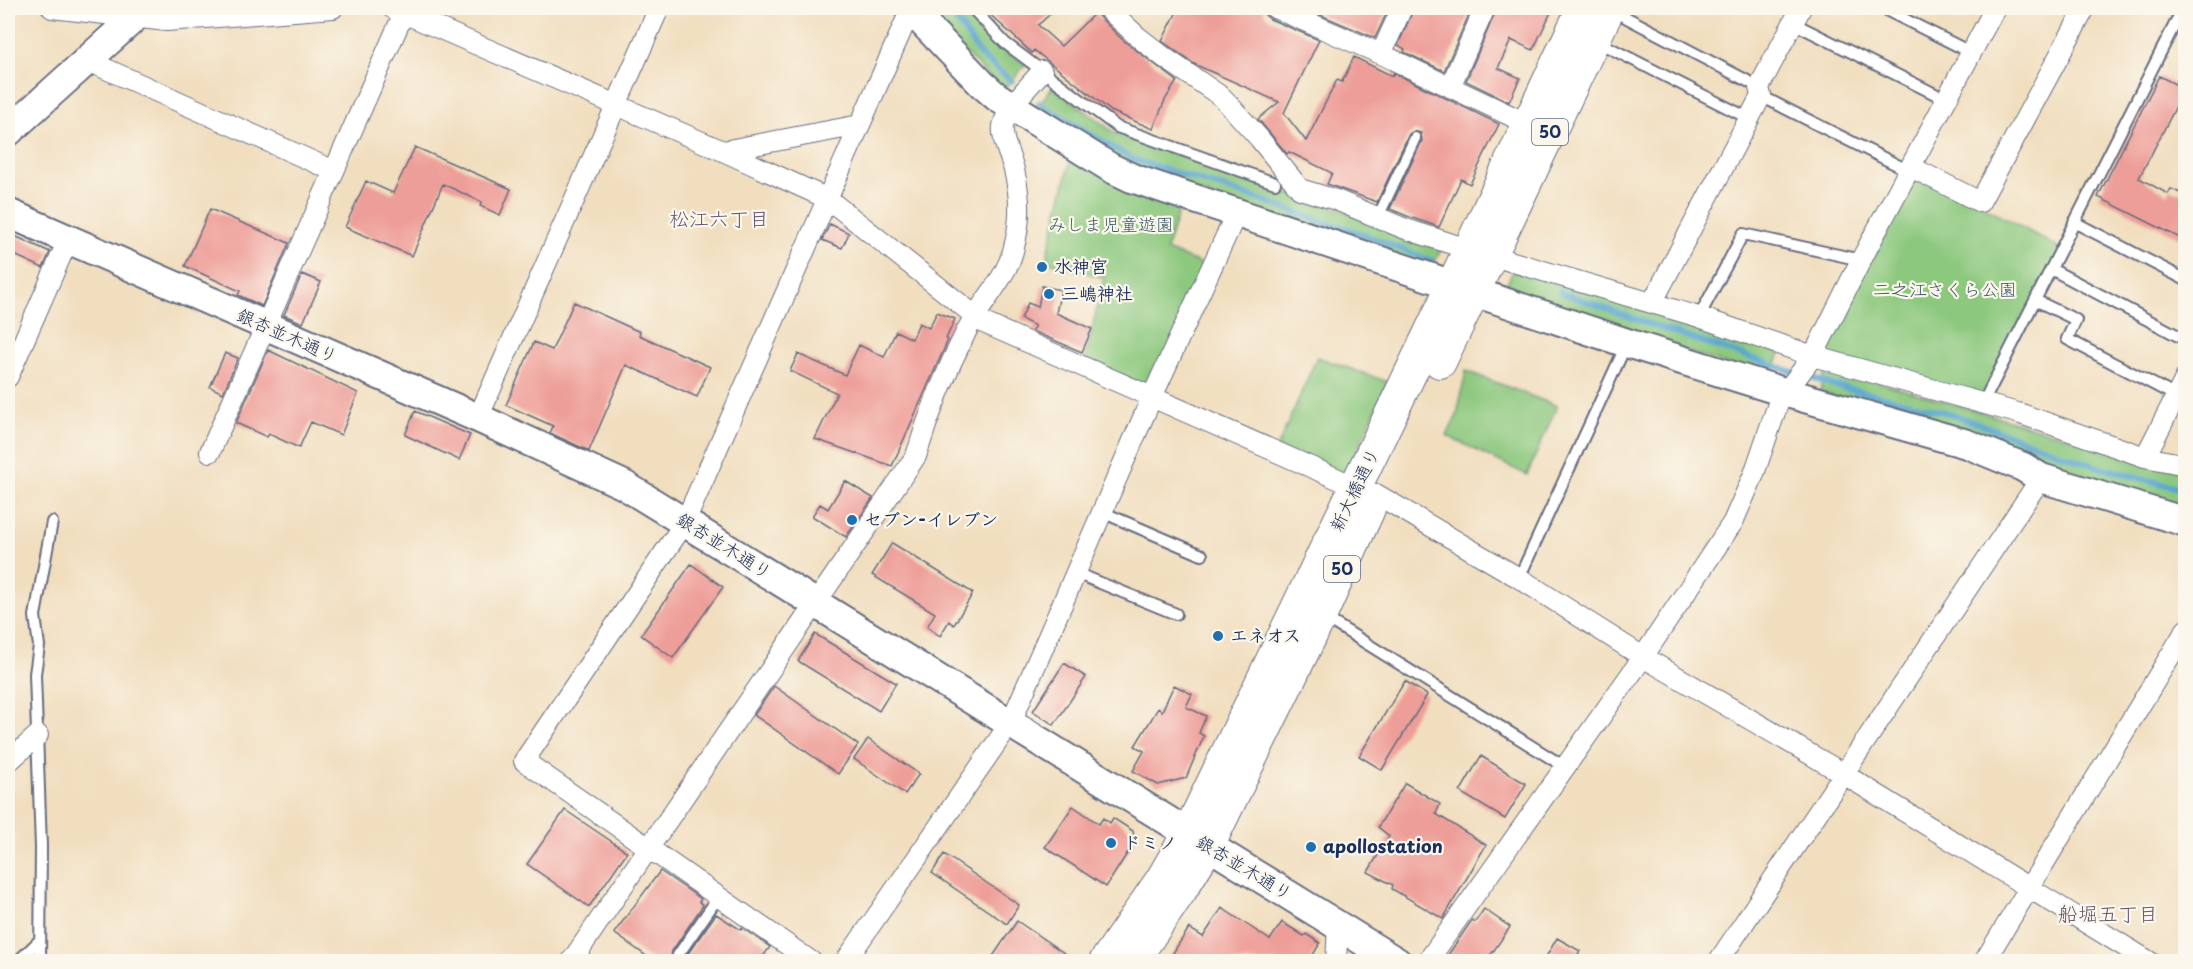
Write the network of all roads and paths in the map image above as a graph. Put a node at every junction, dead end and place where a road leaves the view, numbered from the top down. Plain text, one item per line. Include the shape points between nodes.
1 (52, 8) edge
2 (333, 8) edge
3 (659, 8) edge
4 (910, 8) edge
5 (972, 8) edge
6 (1107, 8) edge
7 (1275, 8) edge
8 (1402, 8) edge
9 (1485, 8) edge
10 (1583, 8) edge
11 (1609, 8) edge
12 (1882, 8) edge
13 (1995, 8) edge
14 (2085, 8) edge
15 (2182, 8) edge
16 (401, 9) edge
17 (140, 12) edge
18 (1797, 15) edge
19 (1315, 16) edge
20 (1594, 40) junction
21 (1972, 53) junction
22 (1381, 54) junction
23 (86, 60) junction
24 (1042, 71) junction
25 (1450, 87) junction
26 (1760, 91) junction
27 (1947, 100) junction
28 (616, 105) junction
29 (1013, 107) junction
30 (1748, 118) junction
31 (1528, 124) junction
32 (860, 125) junction
33 (8, 132) edge
34 (1415, 138) dead end
35 (723, 151) junction
36 (1910, 169) junction
37 (334, 171) junction
38 (1275, 183) joint
39 (1300, 189) junction
40 (828, 199) junction
41 (1237, 212) junction
42 (8, 213) edge
43 (1378, 217) junction
44 (2074, 222) junction
45 (68, 240) junction
46 (1481, 252) junction
47 (1861, 260) junction
48 (2051, 269) junction
49 (2186, 280) edge
50 (1464, 289) junction
51 (2035, 300) junction
52 (1652, 303) junction
53 (976, 315) junction
54 (1699, 317) junction
55 (265, 327) junction
56 (2186, 340) edge
57 (1627, 343) junction
58 (1813, 356) junction
59 (8, 377) edge
60 (2186, 377) edge
61 (1784, 392) junction
62 (2176, 396) junction
63 (1152, 397) junction
64 (1983, 403) junction
65 (478, 418) junction
66 (210, 452) dead end
67 (2145, 457) junction
68 (2186, 465) edge
69 (2041, 478) junction
70 (1366, 491) junction
71 (1102, 512) junction
72 (52, 522) dead end
73 (685, 522) junction
74 (2186, 522) edge
75 (1202, 555) dead end
76 (1076, 573) junction
77 (1518, 578) junction
78 (816, 604) junction
79 (1176, 614) dead end
80 (1321, 615) junction
81 (2186, 630) edge
82 (1643, 657) junction
83 (1011, 722) junction
84 (38, 735) junction
85 (8, 762) edge
86 (1565, 767) junction
87 (1844, 774) junction
88 (1198, 840) junction
89 (649, 847) junction
90 (2029, 889) junction
91 (719, 896) junction
92 (1338, 925) junction
93 (40, 940) junction
94 (678, 954) dead end
95 (17, 962) edge
96 (40, 962) edge
97 (572, 962) edge
98 (812, 962) edge
99 (845, 962) edge
100 (1105, 962) edge
101 (1132, 962) edge
102 (1336, 962) edge
103 (1397, 962) edge
104 (1427, 962) edge
105 (1718, 962) edge
106 (1984, 962) edge
107 (2150, 962) edge

1 - 17 street
2 - 17 street via 167,21
3 - 28 street
4 - 29 street via 982,84
4 - 32 street
5 - 24 lane via 1005,43
6 - 39 street via 1156,51 1222,97
7 - 19 street
8 - 22 street
9 - 25 street
10 - 31 main road, 新大橋通り / 50
11 - 20 main road, 新大橋通り / 50
11 - 26 lane
12 - 21 lane
13 - 21 street
14 - 36 street via 1980,202
15 - 44 lane
16 - 28 street
16 - 37 street
17 - 23 street
18 - 26 street
18 - 27 lane
19 - 22 street
20 - 30 lane
20 - 46 main road, 新大橋通り / 50
21 - 27 street
22 - 25 street
23 - 33 street
23 - 37 street
24 - 29 street
24 - 38 lane via 1117,127
25 - 31 street
26 - 30 street
26 - 36 lane
27 - 36 street
28 - 35 street
28 - 65 street
29 - 41 street via 1132,178
29 - 53 street via 1003,132 1021,204 1013,251
30 - 52 street
31 - 46 main road, 新大橋通り / 50
32 - 35 street
32 - 40 street
34 - 43 lane
35 - 40 street
36 - 47 street
37 - 55 street
38 - 39 street
39 - 43 street
40 - 53 street
40 - 73 street
41 - 50 street
41 - 63 street
42 - 45 street, 銀杏並木通り
43 - 46 street
44 - 48 lane
44 - 49 lane
45 - 55 street, 銀杏並木通り
45 - 59 street
46 - 50 main road, 新大橋通り / 50
46 - 52 street
47 - 54 lane via 1743,234
47 - 58 street
48 - 51 lane
48 - 56 lane
50 - 57 street
50 - 70 main road, 新大橋通り / 50
51 - 62 lane via 2076,320 2067,339
51 - 64 lane
52 - 54 street
53 - 63 street via 984,323
53 - 78 street via 925,426 916,456
54 - 58 street
55 - 65 street, 銀杏並木通り
55 - 66 street
57 - 61 street
57 - 77 lane
58 - 61 street
58 - 64 street
60 - 62 street
61 - 69 street via 1967,444
61 - 82 street via 1733,522
62 - 67 street
63 - 70 street
63 - 71 street
64 - 67 street
65 - 73 street, 銀杏並木通り via 624,485
67 - 68 street
69 - 74 street
69 - 87 street
70 - 77 street
70 - 80 main road, 新大橋通り / 50
70 - 88 main road, 新大橋通り / 50
71 - 75 lane
71 - 76 street
72 - 84 lane via 35,616 39,646 35,674
73 - 78 street, 銀杏並木通り
73 - 89 street via 525,760
76 - 79 lane
76 - 83 street
77 - 82 street
78 - 83 street, 銀杏並木通り
78 - 89 street
80 - 86 lane
80 - 88 main road, 新大橋通り / 50
81 - 90 street
82 - 86 street
82 - 87 street
83 - 88 street, 銀杏並木通り
83 - 99 street
84 - 85 street
84 - 93 lane
86 - 104 street
87 - 90 street
87 - 105 street
88 - 92 street, 銀杏並木通り
88 - 100 main road, 新大橋通り / 50 via 1162,879
88 - 101 main road, 新大橋通り / 50 via 1181,890
89 - 91 street
89 - 97 street
90 - 106 street
90 - 107 street
91 - 94 lane
91 - 98 street
92 - 102 street
92 - 103 street, 銀杏並木通り
93 - 95 lane
93 - 96 lane

